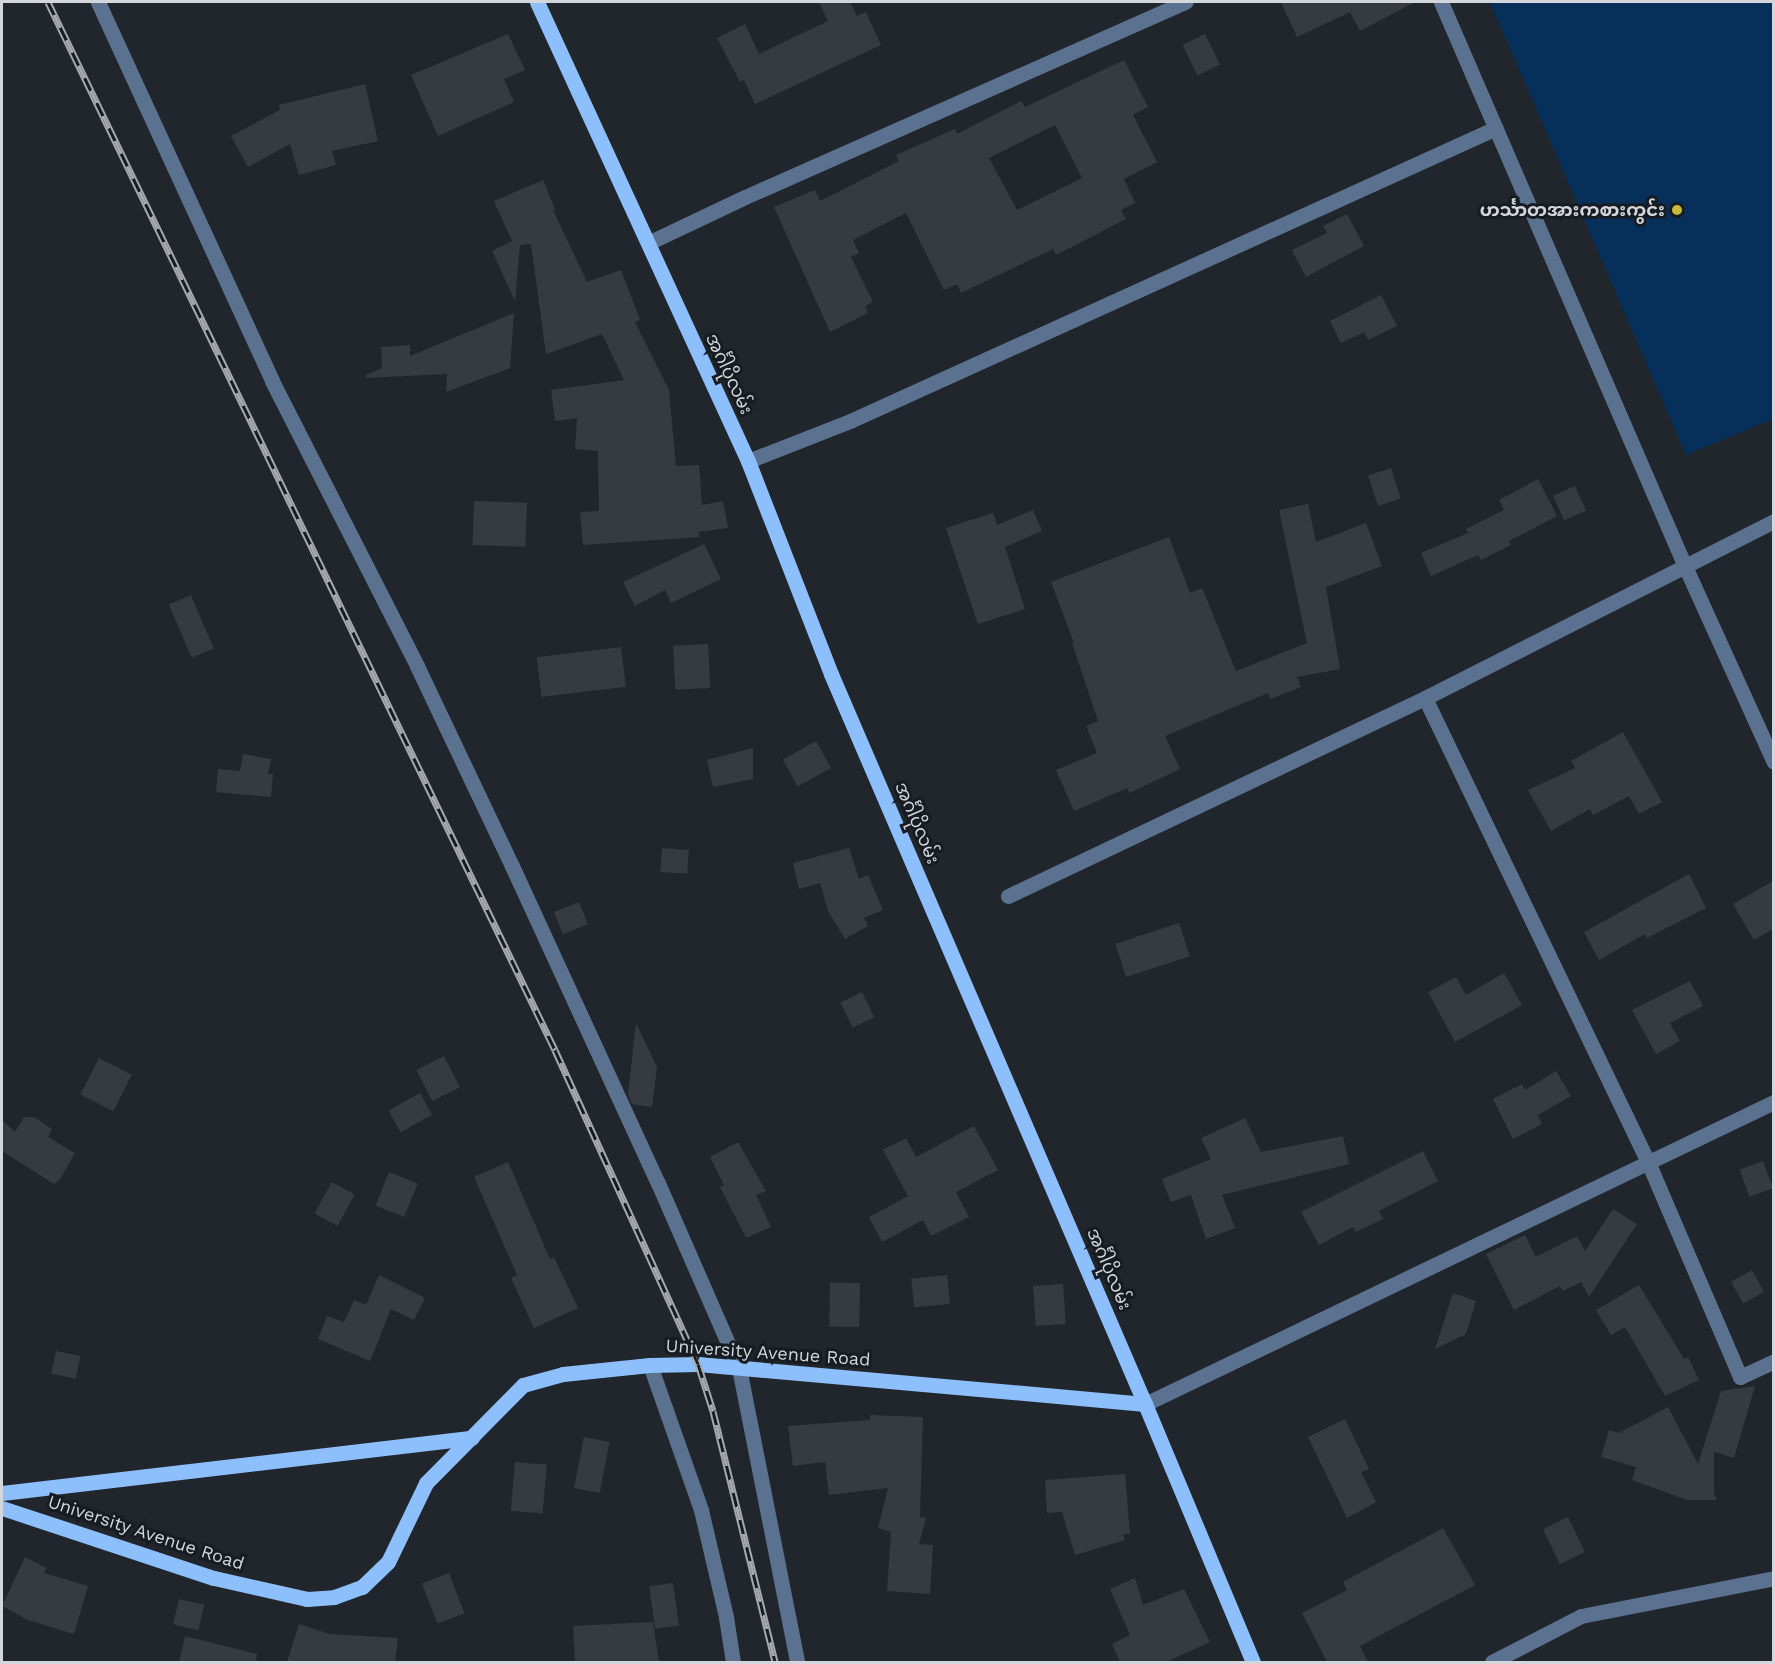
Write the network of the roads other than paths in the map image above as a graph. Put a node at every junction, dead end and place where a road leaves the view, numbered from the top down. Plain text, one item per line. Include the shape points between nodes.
1 (98, 2) edge
2 (537, 2) edge
3 (1186, 2) edge
4 (1441, 2) edge
5 (1496, 128) junction
6 (648, 243) junction
7 (748, 461) junction
8 (1773, 521) edge
9 (1684, 564) junction
10 (1425, 698) junction
11 (1773, 762) edge
12 (1008, 896) dead end
13 (1773, 1102) edge
14 (1648, 1162) junction
15 (1773, 1361) edge
16 (650, 1365) junction
17 (739, 1368) junction
18 (1145, 1404) junction
19 (472, 1438) junction
20 (2, 1492) edge
21 (2, 1508) edge
22 (1773, 1578) edge
23 (733, 1662) edge
24 (797, 1662) edge
25 (1253, 1662) edge
26 (1492, 1662) edge

1 - 17 street via 272,381 417,666 512,866
2 - 6 main road, အင်္ဂါပိုလမ်း
3 - 6 street
4 - 5 street
5 - 7 street via 850,421
5 - 9 street
6 - 7 main road, အင်္ဂါပိုလမ်း
7 - 18 main road, အင်္ဂါပိုလမ်း via 831,674
8 - 9 street
9 - 10 street
9 - 11 street
10 - 12 street
10 - 14 street
13 - 14 street
14 - 15 street via 1740,1377
14 - 18 street
16 - 17 main road, University Avenue Road
16 - 19 main road, University Avenue Road via 563,1374 523,1385
16 - 23 street via 701,1510
17 - 18 main road, University Avenue Road
17 - 24 street
18 - 25 main road, အင်္ဂါပိုလမ်း
19 - 20 main road
19 - 21 main road, University Avenue Road via 426,1483 388,1562 362,1587 334,1598 307,1599 214,1578
22 - 26 street via 1581,1616

